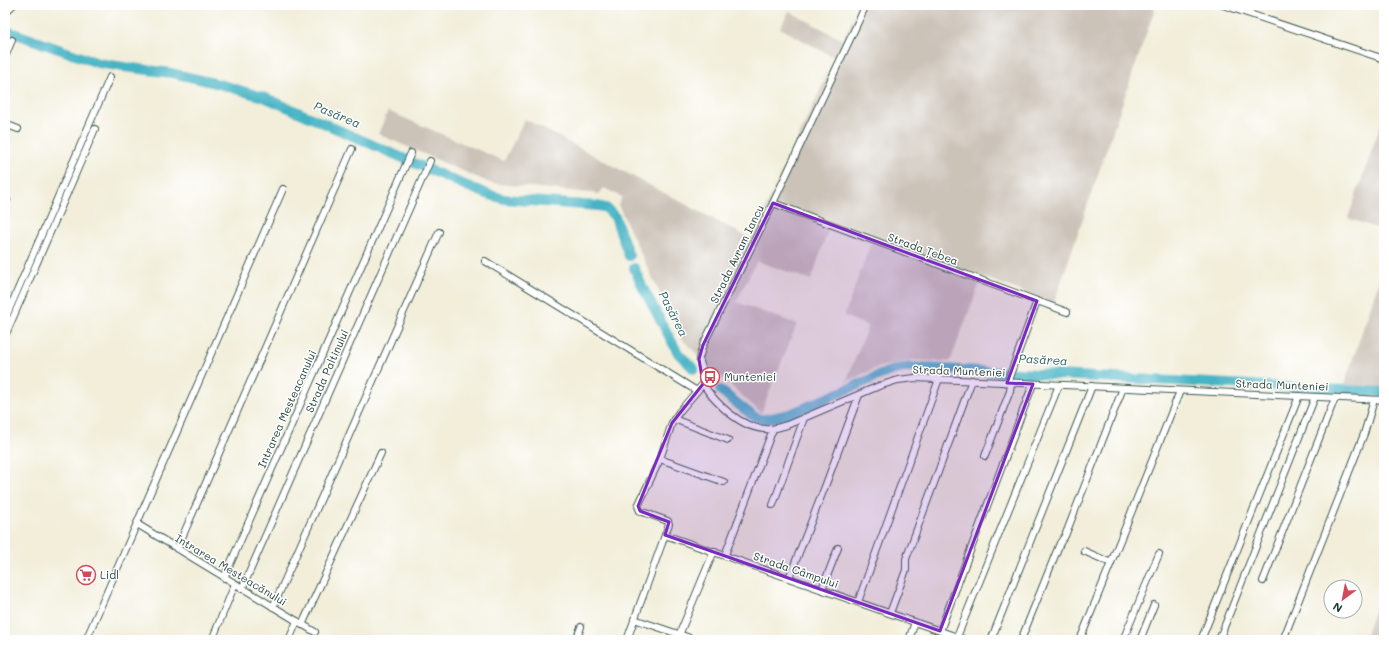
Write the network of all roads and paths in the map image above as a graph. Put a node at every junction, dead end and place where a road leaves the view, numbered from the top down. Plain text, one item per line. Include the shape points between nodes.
1 (13, 5) edge
2 (866, 5) edge
3 (1223, 5) edge
4 (5, 13) edge
5 (12, 40) dead end
6 (5, 56) edge
7 (1384, 59) edge
8 (110, 77) dead end
9 (5, 124) edge
10 (18, 129) dead end
11 (95, 129) dead end
12 (352, 149) dead end
13 (411, 153) dead end
14 (430, 161) dead end
15 (283, 189) dead end
16 (773, 203) junction
17 (439, 232) dead end
18 (485, 261) dead end
19 (1037, 301) junction
20 (1067, 312) dead end
21 (5, 319) edge
22 (5, 336) edge
23 (1010, 378) junction
24 (939, 379) junction
25 (972, 380) junction
26 (703, 384) junction
27 (1033, 384) junction
28 (1059, 385) junction
29 (1092, 386) junction
30 (1123, 388) junction
31 (697, 391) junction
32 (1180, 391) junction
33 (859, 395) junction
34 (1299, 396) junction
35 (1315, 397) junction
36 (1335, 398) junction
37 (1374, 400) junction
38 (1384, 400) edge
39 (804, 418) junction
40 (674, 419) junction
41 (773, 429) junction
42 (728, 440) dead end
43 (381, 453) dead end
44 (985, 456) dead end
45 (660, 459) junction
46 (724, 482) dead end
47 (1300, 486) junction
48 (773, 506) dead end
49 (136, 524) junction
50 (665, 535) junction
51 (838, 548) dead end
52 (177, 549) junction
53 (714, 551) junction
54 (1084, 551) dead end
55 (1159, 554) dead end
56 (725, 555) junction
57 (1275, 557) dead end
58 (1111, 563) junction
59 (224, 578) junction
60 (789, 578) junction
61 (1262, 580) dead end
62 (235, 584) junction
63 (242, 589) junction
64 (822, 589) junction
65 (858, 602) junction
66 (1154, 605) dead end
67 (273, 607) junction
68 (890, 613) junction
69 (634, 619) junction
70 (915, 622) junction
71 (300, 623) junction
72 (581, 627) dead end
73 (940, 631) junction
74 (315, 632) dead end
75 (678, 637) edge
76 (957, 637) junction
77 (86, 640) edge
78 (212, 640) edge
79 (289, 640) edge
80 (576, 640) edge
81 (627, 640) edge
82 (696, 640) edge
83 (909, 640) edge
84 (966, 640) edge
85 (990, 640) edge
86 (1020, 640) edge
87 (1080, 640) edge
88 (1123, 640) edge
89 (1140, 640) edge
90 (1202, 640) edge
91 (1219, 640) edge
92 (1283, 640) edge

1 - 4 street
2 - 16 street, Strada Avram Iancu
3 - 7 street
5 - 6 street
8 - 21 street
9 - 10 street
11 - 22 street
12 - 52 street
13 - 59 street, Intrarea Mesteacanului
14 - 63 street, Strada Paltinului
15 - 49 street
16 - 19 street, Strada Țebea
16 - 26 street, Strada Avram Iancu via 703,345 699,359 704,374
17 - 67 street
18 - 31 street
19 - 20 street, Strada Țebea
19 - 23 street
23 - 25 street, Strada Munteniei
23 - 27 street, Strada Munteniei
23 - 44 street via 1010,391
24 - 25 street, Strada Munteniei
24 - 33 street, Strada Munteniei via 898,380
24 - 65 street
25 - 68 street via 906,559 906,570
26 - 31 street
26 - 41 street, Strada Munteniei via 715,399 744,423 758,428
27 - 28 street, Strada Munteniei
27 - 73 street
28 - 29 street, Strada Munteniei
28 - 76 street
29 - 30 street, Strada Munteniei
29 - 85 street
30 - 32 street, Strada Munteniei
30 - 86 street via 1065,536
31 - 40 street
32 - 34 street, Strada Munteniei
32 - 58 street
33 - 39 street, Strada Munteniei
33 - 60 street
34 - 35 street, Strada Munteniei
34 - 90 street
35 - 36 street, Strada Munteniei
35 - 91 street
36 - 37 street, Strada Munteniei
36 - 47 street
37 - 38 street, Strada Munteniei
37 - 92 street via 1364,434
39 - 41 street, Strada Munteniei
39 - 48 street
40 - 42 street
40 - 45 street
41 - 56 street
43 - 71 street
45 - 46 street
45 - 50 street via 638,508 668,522
47 - 57 street via 1302,493
47 - 61 street
49 - 52 street, Intrarea Mesteacănului
49 - 77 street
50 - 53 street, Strada Câmpului
50 - 69 street
51 - 64 street
52 - 59 street, Intrarea Mesteacănului
53 - 56 street, Strada Câmpului
53 - 75 street
54 - 58 street
55 - 88 street
56 - 60 street, Strada Câmpului
58 - 87 street
59 - 62 street, Intrarea Mesteacănului
60 - 64 street, Strada Câmpului
62 - 63 street, Intrarea Mesteacănului
62 - 78 street
63 - 67 street, Intrarea Mesteacănului
64 - 65 street, Strada Câmpului
65 - 68 street, Strada Câmpului
66 - 89 street
67 - 71 street, Intrarea Mesteacănului
68 - 70 street, Strada Câmpului
69 - 75 street
69 - 81 street
70 - 73 street, Strada Câmpului
70 - 83 street
71 - 74 street, Intrarea Mesteacănului
71 - 79 street
72 - 80 street
73 - 76 street, Strada Câmpului
75 - 82 street
76 - 84 street, Strada Câmpului

